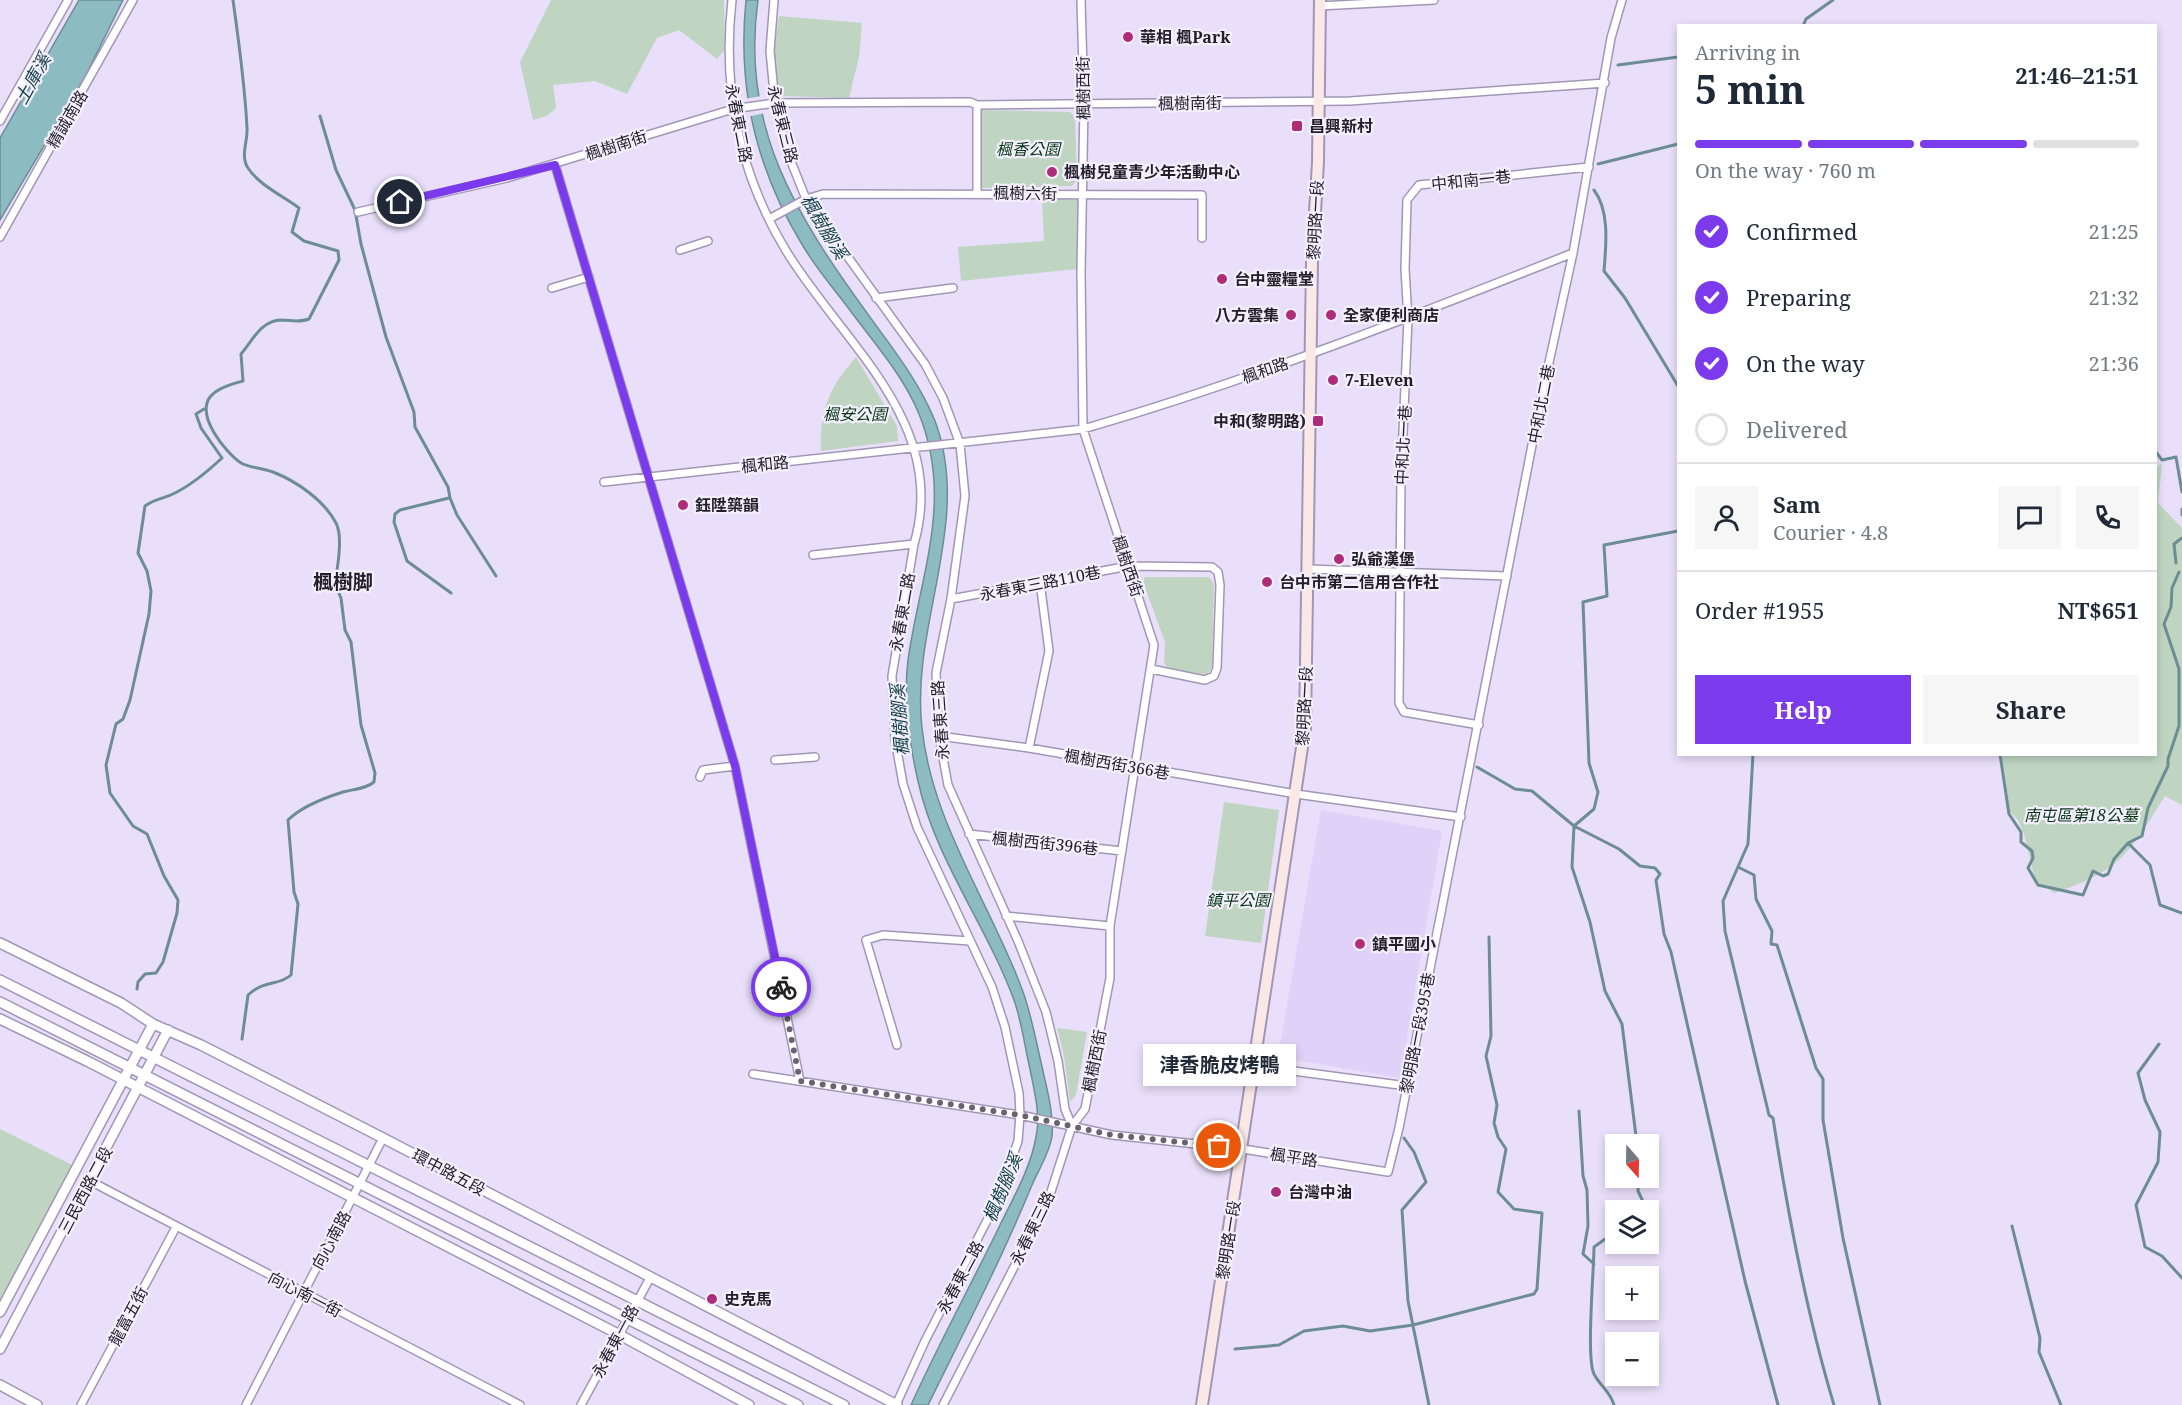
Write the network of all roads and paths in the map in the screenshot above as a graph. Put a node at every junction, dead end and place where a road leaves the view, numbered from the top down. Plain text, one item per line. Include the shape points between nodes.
1 (68, 0) edge
2 (133, 0) edge
3 (732, 0) edge
4 (774, 0) edge
5 (1081, 0) edge
6 (1434, 0) edge
7 (1622, 0) edge
8 (1320, 3) edge
9 (1605, 83) junction
10 (774, 102) junction
11 (1317, 102) junction
12 (1084, 104) junction
13 (977, 105) junction
14 (733, 109) junction
15 (0, 121) edge
16 (555, 165) junction
17 (1589, 167) junction
18 (977, 193) junction
19 (1082, 194) junction
20 (806, 199) junction
21 (358, 212) dead end
22 (770, 219) junction
23 (0, 237) edge
24 (1202, 238) dead end
25 (708, 241) dead end
26 (681, 250) dead end
27 (1573, 253) junction
28 (589, 276) junction
29 (552, 288) dead end
30 (953, 288) dead end
31 (876, 298) junction
32 (1408, 319) junction
33 (1313, 354) junction
34 (1083, 429) junction
35 (960, 444) junction
36 (914, 447) junction
37 (648, 477) junction
38 (604, 482) dead end
39 (914, 544) junction
40 (813, 555) dead end
41 (1129, 566) junction
42 (1308, 569) junction
43 (1401, 571) junction
44 (1507, 576) junction
45 (1040, 582) junction
46 (951, 599) junction
47 (1151, 669) junction
48 (1479, 725) junction
49 (939, 736) junction
50 (1029, 748) junction
51 (815, 757) dead end
52 (775, 760) dead end
53 (735, 766) junction
54 (1134, 766) junction
55 (700, 777) dead end
56 (1296, 794) junction
57 (1461, 817) junction
58 (969, 834) junction
59 (1122, 852) junction
60 (1006, 916) junction
61 (1110, 926) junction
62 (970, 941) junction
63 (0, 943) edge
64 (0, 980) edge
65 (0, 1002) edge
66 (0, 1019) edge
67 (153, 1024) junction
68 (168, 1030) junction
69 (897, 1045) dead end
70 (140, 1050) junction
71 (154, 1057) junction
72 (1256, 1066) junction
73 (131, 1067) junction
74 (753, 1074) dead end
75 (145, 1075) junction
76 (124, 1080) junction
77 (800, 1081) junction
78 (1407, 1086) junction
79 (138, 1088) junction
80 (1020, 1115) junction
81 (1072, 1126) junction
82 (383, 1138) junction
83 (1243, 1149) junction
84 (368, 1164) junction
85 (1381, 1171) joint
86 (90, 1181) junction
87 (359, 1183) junction
88 (353, 1200) junction
89 (176, 1227) junction
90 (650, 1278) junction
91 (303, 1293) junction
92 (638, 1299) junction
93 (0, 1312) edge
94 (627, 1317) junction
95 (618, 1334) junction
96 (0, 1349) edge
97 (0, 1384) edge
98 (37, 1405) edge
99 (81, 1405) edge
100 (246, 1405) edge
101 (520, 1405) edge
102 (581, 1405) edge
103 (749, 1405) edge
104 (798, 1405) edge
105 (844, 1405) edge
106 (897, 1405) edge
107 (943, 1405) edge
108 (1202, 1405) edge

1 - 15 street
2 - 23 street, 精誠南路
3 - 14 street, 永春東二路 via 727,44
4 - 10 street, 永春東三路 via 770,51
5 - 12 street, 楓樹西街
6 - 8 street
7 - 9 street, 中和北二巷 via 1611,38
8 - 11 main road, 黎明路一段
9 - 11 street, 楓樹南街
9 - 17 street, 中和北二巷
10 - 13 street, 楓樹南街
10 - 14 street, 楓樹南街
10 - 20 street, 永春東三路
11 - 12 street, 楓樹南街
11 - 33 main road, 黎明路一段
12 - 13 street, 楓樹南街
12 - 19 street, 楓樹西街
13 - 18 street
14 - 16 street, 楓樹南街
14 - 22 street, 永春東二路 via 750,177
16 - 21 street, 楓樹南街
16 - 28 street
17 - 27 street, 中和北二巷
17 - 32 street, 中和南一巷 via 1419,185 1407,200
18 - 19 street, 楓樹六街
18 - 20 street, 楓樹六街 via 823,194
19 - 24 street, 楓樹六街 via 1202,195
19 - 34 street, 楓樹西街
20 - 22 street, 楓樹六街
20 - 31 street, 永春東三路
22 - 36 street, 永春東二路 via 791,259 901,411
25 - 26 street
27 - 32 street, 楓和路
27 - 44 street, 中和北二巷
28 - 29 street
28 - 37 street
30 - 31 street
31 - 35 street, 永春東三路 via 926,364
32 - 33 street, 楓和路
32 - 43 street, 中和北一巷
33 - 34 street, 楓和路
33 - 42 main road, 黎明路一段
34 - 35 street, 楓和路
34 - 41 street, 楓樹西街
35 - 36 street, 楓和路
35 - 46 street, 永春東三路 via 965,496
36 - 37 street, 楓和路
36 - 39 street, 永春東二路 via 921,489 921,523
37 - 38 street, 楓和路
37 - 53 street
39 - 40 street
39 - 62 street, 永春東二路 via 892,676 895,739 903,784 917,827
41 - 45 street, 永春東三路110巷
41 - 47 street, 楓樹西街 via 1154,645
41 - 47 street, 永春東三路110巷 via 1212,567 1219,578 1214,676 1205,680
42 - 43 street
42 - 56 main road, 黎明路一段 via 1305,728
43 - 44 street
43 - 48 street, 中和北一巷 via 1399,703 1404,712
44 - 48 street, 中和北二巷
45 - 46 street, 永春東三路110巷
45 - 50 street via 1049,651
46 - 49 street, 永春東三路 via 936,673
47 - 54 street, 楓樹西街
48 - 57 street, 黎明路一段395巷
49 - 50 street, 楓樹西街366巷
49 - 58 street, 永春東三路 via 945,775
50 - 54 street, 楓樹西街366巷
51 - 52 street
53 - 55 street via 702,770
53 - 77 street
54 - 56 street, 楓樹西街366巷
54 - 59 street, 楓樹西街
56 - 57 street
56 - 72 main road, 黎明路一段
57 - 78 street, 黎明路一段395巷
58 - 59 street, 楓樹西街396巷
58 - 60 street, 永春東三路
59 - 61 street, 楓樹西街
60 - 61 street
60 - 81 street, 永春東三路 via 1046,1012 1065,1109
61 - 81 street, 楓樹西街 via 1108,989 1085,1109
62 - 69 street via 883,935 866,940
62 - 80 street, 永春東二路 via 992,987 1005,1027
63 - 67 street, 環中路五段 via 121,1003
64 - 70 street, 環中路五段
65 - 73 street
66 - 76 street
67 - 68 street, 環中路五段
67 - 70 street, 三民西路二段
68 - 71 street, 三民西路二段
68 - 82 street, 環中路五段
70 - 71 street, 環中路五段
70 - 73 street, 三民西路二段
71 - 75 street, 三民西路二段
71 - 84 street, 環中路五段
72 - 78 street
72 - 83 main road, 黎明路一段
73 - 75 street
73 - 76 street, 三民西路二段
74 - 77 street
75 - 79 street, 三民西路二段
75 - 87 street
76 - 79 street
76 - 93 street, 三民西路二段
77 - 80 street
78 - 85 street, 黎明路一段395巷 via 1392,1163 1388,1172
79 - 86 street, 三民西路二段
79 - 88 street
80 - 81 street, 楓平路
80 - 106 street, 永春東二路 via 1018,1141 991,1215 925,1341
81 - 83 street, 楓平路 via 1112,1135
81 - 107 street, 永春東三路 via 1048,1201
82 - 84 street, 向心南路
82 - 90 street, 環中路五段
83 - 85 street, 楓平路
83 - 108 main road, 黎明路一段
84 - 87 street, 向心南路
84 - 92 street, 環中路五段
86 - 89 street, 向心南一街
86 - 96 street, 三民西路二段
87 - 88 street, 向心南路
87 - 94 street
88 - 91 street, 向心南路
88 - 95 street
89 - 91 street, 向心南一街
89 - 99 street, 龍富五街
90 - 92 street, 永春東一路
90 - 106 street, 環中路五段
91 - 100 street, 向心南路
91 - 101 street, 向心南一街
92 - 94 street, 永春東一路
92 - 105 street, 環中路五段
94 - 95 street, 永春東一路
94 - 104 street
95 - 102 street, 永春東一路
95 - 103 street
97 - 98 street

